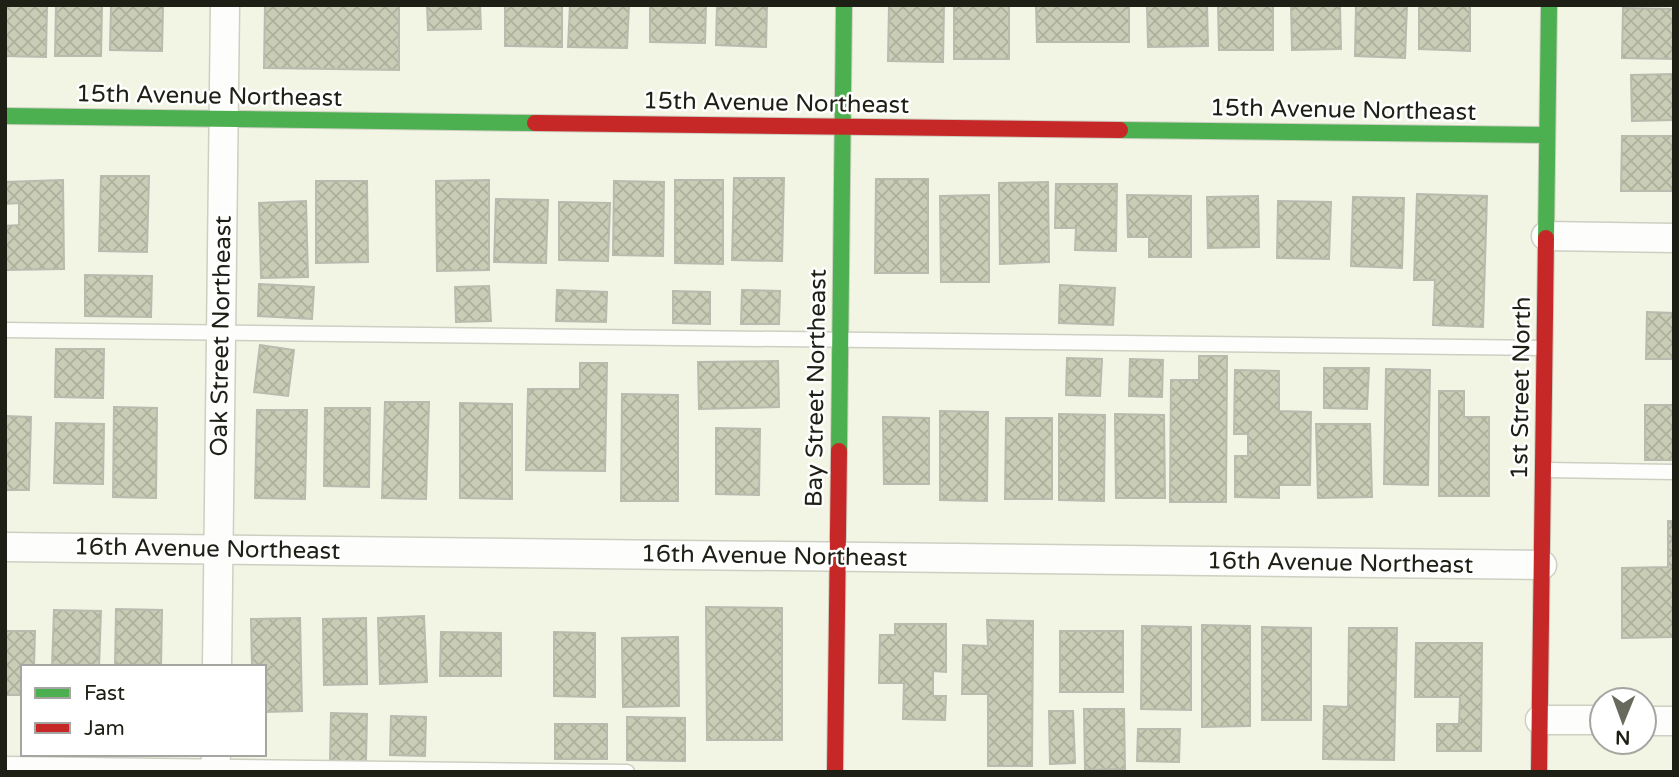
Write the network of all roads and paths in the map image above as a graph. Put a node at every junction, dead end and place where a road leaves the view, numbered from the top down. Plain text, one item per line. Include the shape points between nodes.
1 (225, 5) edge
2 (844, 5) edge
3 (1549, 5) edge
4 (5, 116) edge
5 (223, 119) junction
6 (842, 126) junction
7 (1547, 135) junction
8 (1546, 236) junction
9 (1674, 238) edge
10 (5, 330) edge
11 (221, 332) junction
12 (840, 340) junction
13 (1545, 348) junction
14 (1543, 470) junction
15 (1674, 472) edge
16 (5, 547) edge
17 (218, 550) junction
18 (837, 557) junction
19 (1542, 565) junction
20 (217, 665) edge
21 (1540, 720) junction
22 (1588, 720) edge
23 (5, 764) edge
24 (216, 764) edge
25 (626, 772) edge
26 (835, 772) edge
27 (1539, 772) edge

1 - 5 street, Oak Street Northeast
2 - 6 street, Bay Street Northeast
3 - 7 street, 1st Street North
4 - 5 street, 15th Avenue Northeast
5 - 6 street, 15th Avenue Northeast
5 - 11 street, Oak Street Northeast
6 - 7 street, 15th Avenue Northeast
6 - 12 street, Bay Street Northeast
7 - 8 street, 1st Street North
8 - 9 street
8 - 13 street, 1st Street North
10 - 11 lane
11 - 12 lane
11 - 17 street, Oak Street Northeast
12 - 13 lane
12 - 18 street, Bay Street Northeast
13 - 14 street, 1st Street North
14 - 15 lane
14 - 19 street, 1st Street North
16 - 17 street, 16th Avenue Northeast
17 - 18 street, 16th Avenue Northeast
17 - 20 street, Oak Street Northeast
18 - 19 street, 16th Avenue Northeast
18 - 26 street, Bay Street Northeast
19 - 21 street, 1st Street North
21 - 22 street
21 - 27 street, 1st Street North
23 - 24 lane
24 - 25 lane

